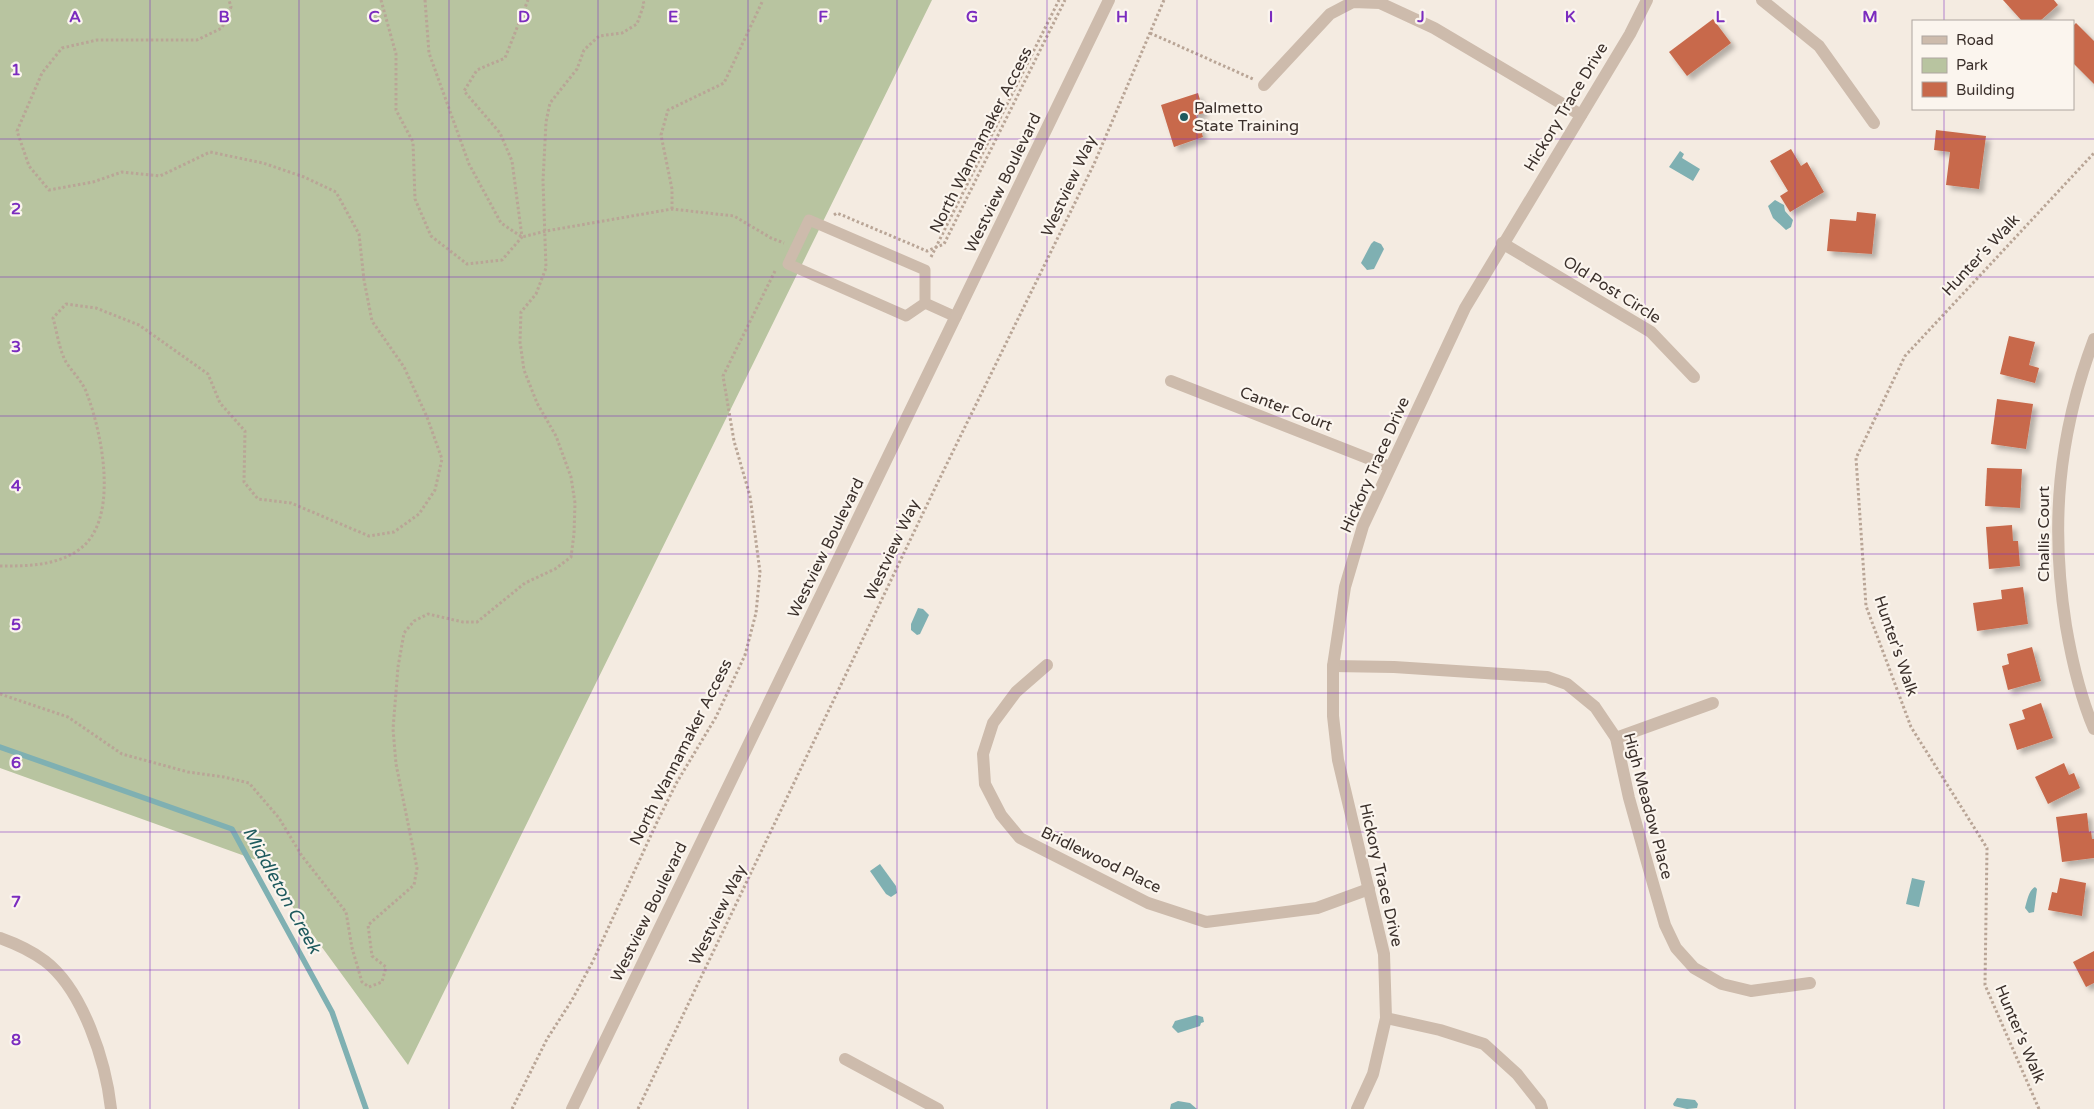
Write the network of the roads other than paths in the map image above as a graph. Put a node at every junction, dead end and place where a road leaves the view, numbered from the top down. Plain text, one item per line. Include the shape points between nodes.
1 (1109, 0) edge
2 (1647, 0) edge
3 (1762, 0) edge
4 (1264, 84) road end
5 (1581, 115) junction
6 (1874, 124) dead end
7 (1502, 243) junction
8 (925, 303) junction
9 (956, 317) junction
10 (2094, 339) edge
11 (1694, 377) dead end
12 (1171, 381) dead end
13 (1390, 467) junction
14 (1047, 665) dead end
15 (1333, 666) junction
16 (1713, 703) dead end
17 (2092, 721) edge
18 (1616, 738) junction
19 (1369, 889) junction
20 (0, 938) edge
21 (1810, 983) dead end
22 (1386, 1018) junction
23 (846, 1059) dead end
24 (111, 1109) edge
25 (572, 1109) edge
26 (938, 1109) edge
27 (1357, 1109) edge
28 (1542, 1109) edge

1 - 9 street, Westview Boulevard
2 - 5 street, Hickory Trace Drive
3 - 6 street via 1819,46
4 - 5 street via 1330,14 1353,2 1380,4 1434,28
5 - 7 street, Hickory Trace Drive
7 - 11 street, Old Post Circle via 1651,332
7 - 13 street, Hickory Trace Drive via 1464,308
8 - 8 lane via 906,316 788,264 809,220 925,270
8 - 9 lane
9 - 25 street, Westview Boulevard
10 - 17 street, Challis Court via 2075,393 2060,470 2056,534 2060,588 2072,661
12 - 13 street, Canter Court
13 - 15 street, Hickory Trace Drive via 1364,526 1344,587
14 - 19 street, Bridlewood Place via 1016,692 993,723 982,754 985,784 1001,815 1020,838 1148,903 1206,922 1317,908
15 - 18 street, High Meadow Place via 1547,677 1567,684 1595,707
15 - 19 street, Hickory Trace Drive via 1333,716 1338,760
16 - 18 street
18 - 21 street, High Meadow Place via 1650,873 1665,925 1676,948 1694,968 1722,984 1751,991
19 - 22 street, Hickory Trace Drive via 1384,954
20 - 24 street via 45,961 72,990 94,1037
22 - 27 street, Hickory Trace Drive via 1373,1074
22 - 28 street via 1484,1044 1517,1074
23 - 26 street

